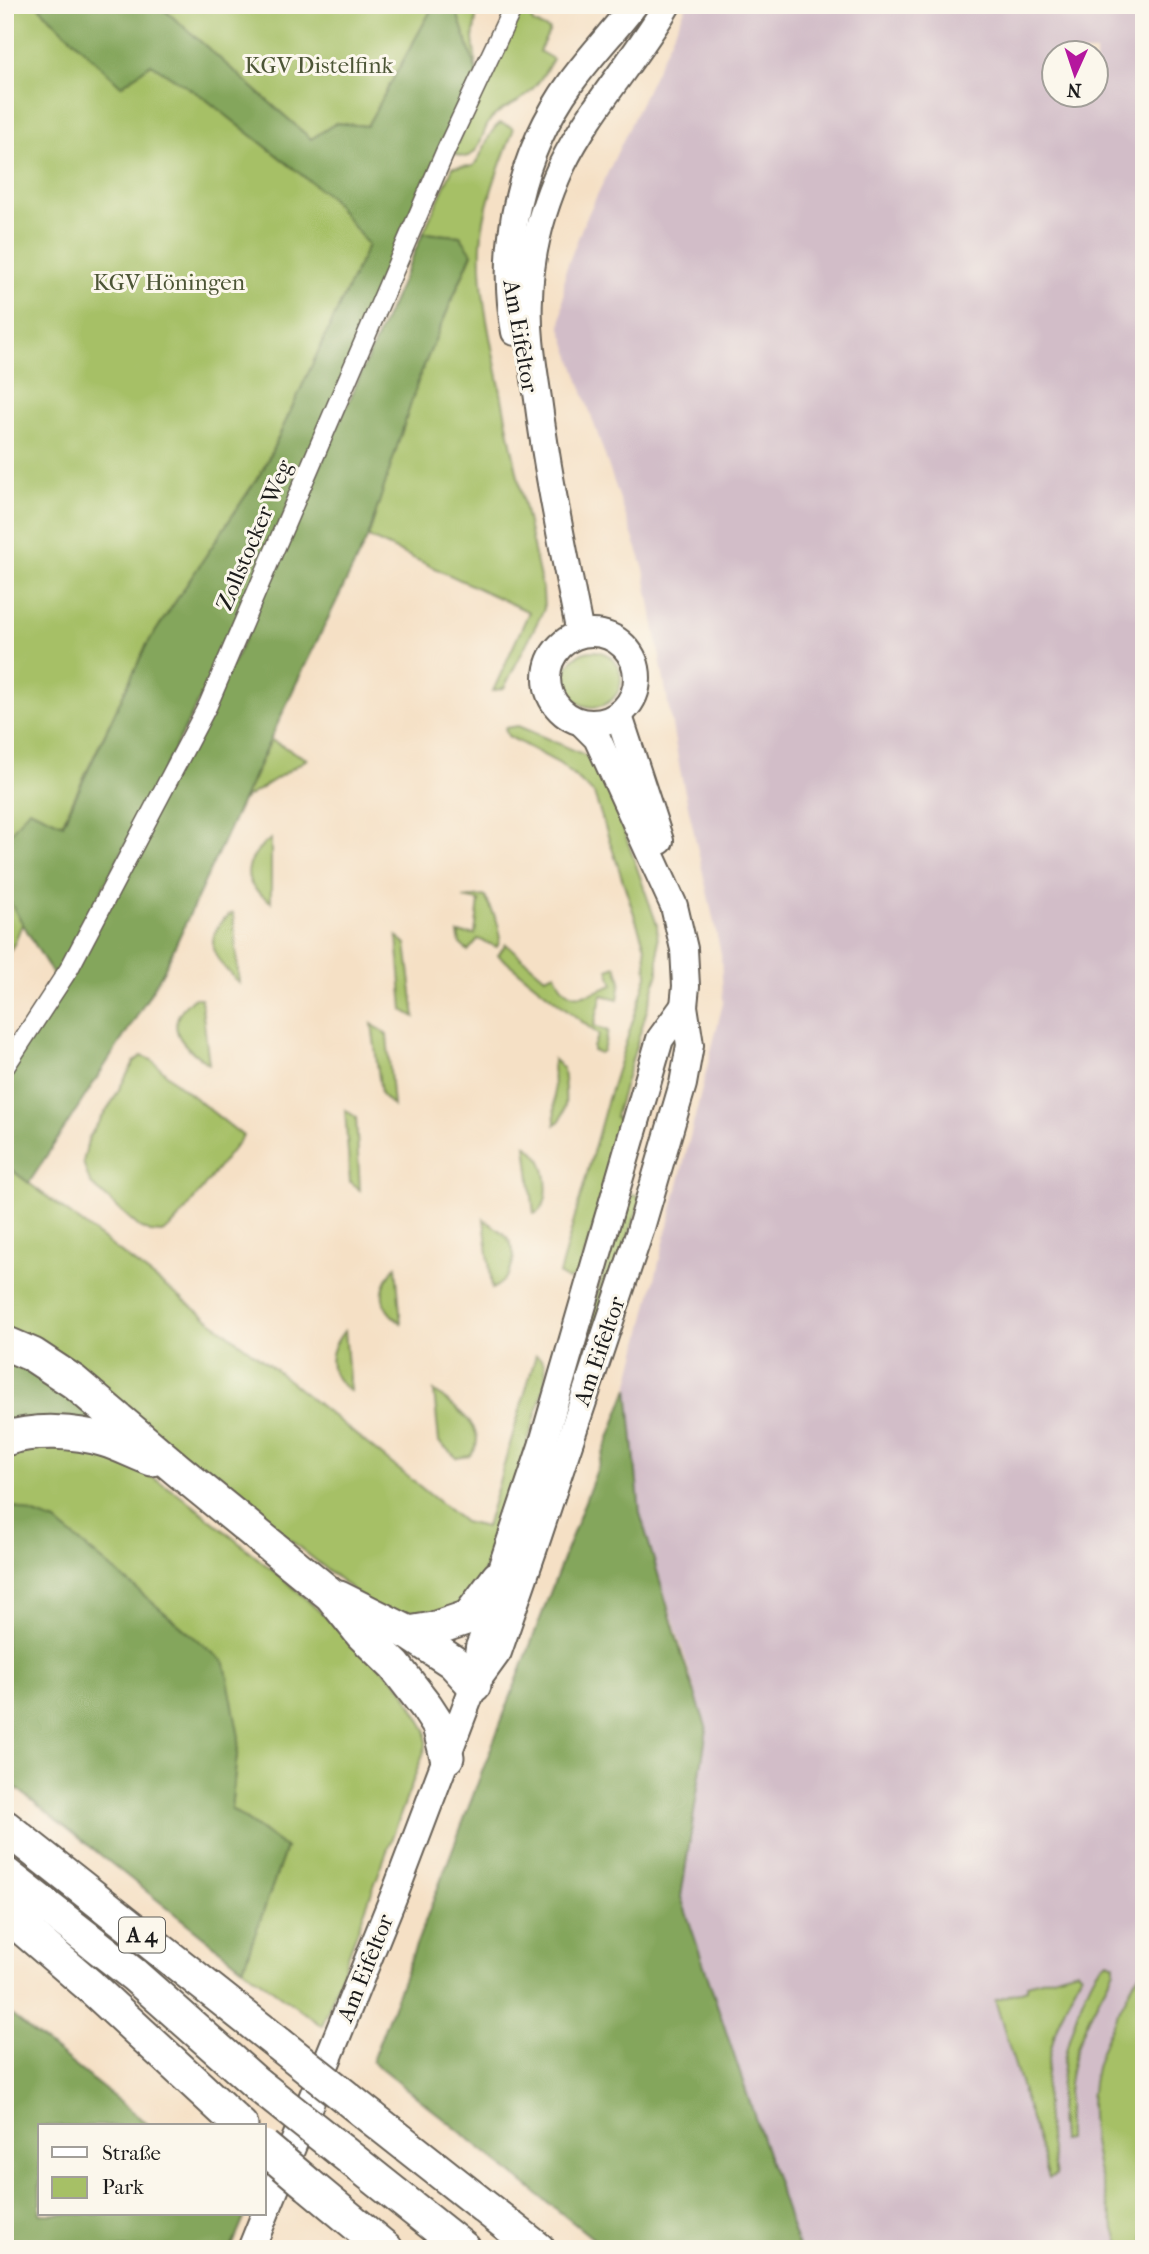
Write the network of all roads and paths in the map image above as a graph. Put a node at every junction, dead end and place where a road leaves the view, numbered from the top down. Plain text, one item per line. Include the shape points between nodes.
1 (514, 5) edge
2 (634, 5) edge
3 (667, 5) edge
4 (544, 449) junction
5 (580, 634) junction
6 (619, 716) junction
7 (582, 723) junction
8 (669, 895) junction
9 (684, 1006) junction
10 (5, 1067) edge
11 (5, 1343) edge
12 (5, 1439) edge
13 (178, 1470) junction
14 (498, 1578) junction
15 (331, 1595) junction
16 (409, 1633) junction
17 (395, 1665) junction
18 (474, 1685) junction
19 (447, 1757) junction
20 (5, 1826) edge
21 (5, 1874) edge
22 (5, 1912) edge
23 (257, 2084) junction
24 (238, 2124) edge
25 (266, 2149) edge
26 (266, 2212) edge
27 (264, 2216) edge
28 (251, 2249) edge
29 (386, 2249) edge
30 (464, 2249) edge
31 (538, 2249) edge

1 - 10 street, Zollstocker Weg via 445,152 208,705 69,969
2 - 4 main road, Am Eifeltor via 558,103 533,152 516,209 509,267 511,306
3 - 4 main road, Am Eifeltor via 585,124 561,167 543,214 528,297
4 - 5 main road, Am Eifeltor
5 - 6 main road via 603,634 629,652 637,669 637,687
5 - 7 main road, Am Eifeltor via 560,646 546,677 556,707
6 - 7 main road via 598,724
6 - 8 main road, Am Eifeltor via 664,855
7 - 8 main road, Am Eifeltor via 597,738
8 - 9 main road, Am Eifeltor via 684,949
9 - 14 main road, Am Eifeltor via 660,1039 542,1446
9 - 18 main road, Am Eifeltor via 690,1045 683,1084 640,1231 498,1652
11 - 13 highway via 74,1382
12 - 13 highway via 60,1432 103,1439
13 - 15 highway
14 - 16 highway via 469,1617
14 - 18 main road, Am Eifeltor
15 - 16 highway
15 - 17 highway
16 - 18 highway via 453,1662
17 - 18 highway via 447,1690
17 - 19 highway via 439,1726
18 - 19 main road, Am Eifeltor
19 - 26 main road, Am Eifeltor
20 - 31 highway, A 4, bridge
21 - 23 highway, A 4 via 134,1975
22 - 23 highway, A 4
22 - 24 highway
23 - 30 highway, A 4, bridge
25 - 29 highway, bridge
27 - 28 main road, Am Eifeltor

